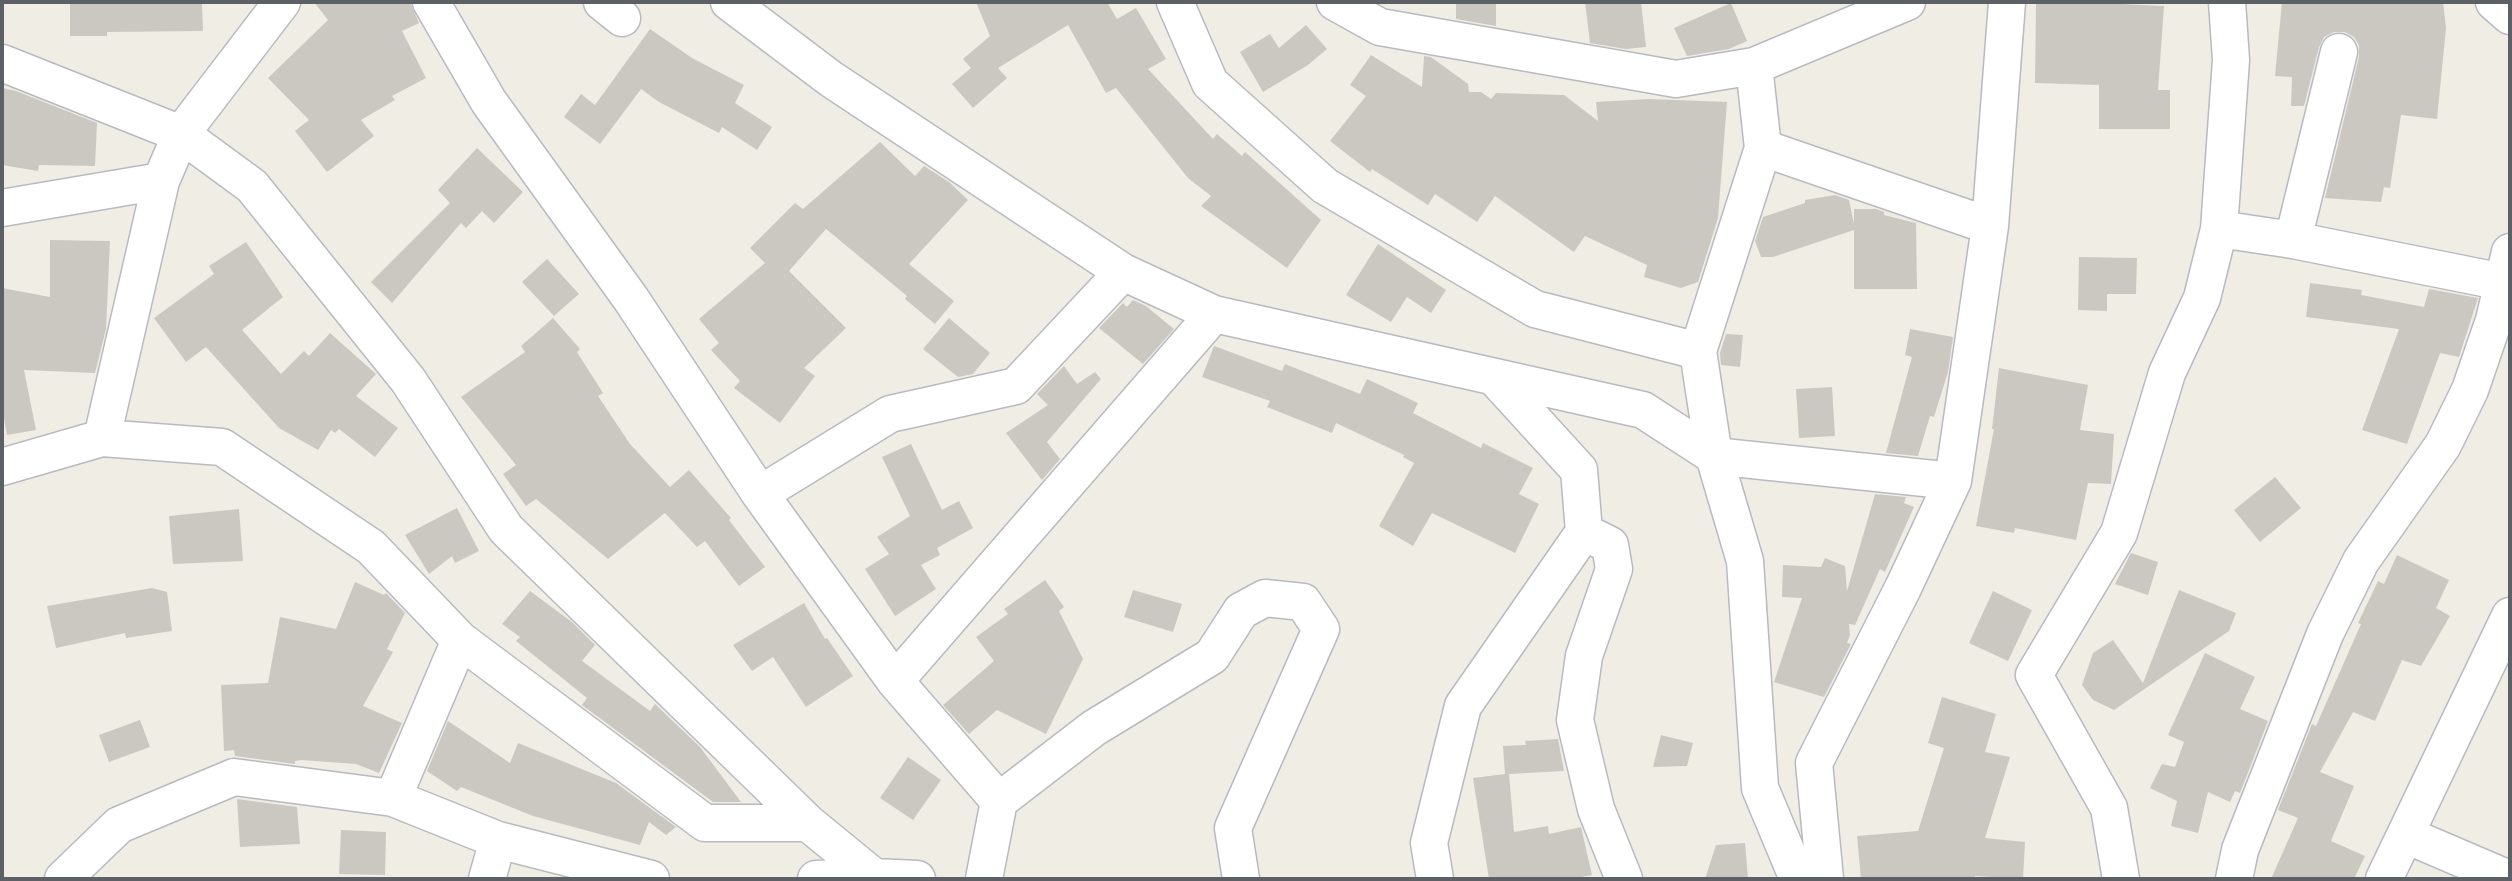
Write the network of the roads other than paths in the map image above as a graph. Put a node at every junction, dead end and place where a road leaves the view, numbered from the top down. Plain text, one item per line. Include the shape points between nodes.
1 (282, 2) edge
2 (431, 2) edge
3 (729, 2) edge
4 (1175, 2) edge
5 (1335, 2) edge
6 (1907, 2) edge
7 (2007, 2) edge
8 (2227, 2) edge
9 (2494, 2) edge
10 (2510, 16) edge
11 (2339, 52) dead end
12 (2, 63) edge
13 (1754, 66) junction
14 (181, 134) junction
15 (1763, 148) junction
16 (161, 181) junction
17 (2, 208) edge
18 (1990, 226) junction
19 (2219, 229) junction
20 (2293, 240) junction
21 (2506, 267) edge
22 (1123, 272) junction
23 (1214, 314) junction
24 (1698, 351) junction
25 (1496, 379) junction
26 (102, 438) junction
27 (1714, 456) junction
28 (2, 467) edge
29 (1953, 481) junction
30 (760, 494) junction
31 (1584, 532) junction
32 (2510, 616) edge
33 (460, 640) junction
34 (895, 681) junction
35 (393, 798) junction
36 (999, 801) junction
37 (808, 823) junction
38 (2406, 835) junction
39 (498, 840) junction
40 (874, 877) edge
41 (63, 879) edge
42 (487, 879) edge
43 (651, 879) edge
44 (816, 879) edge
45 (917, 879) edge
46 (984, 879) edge
47 (1241, 879) edge
48 (1435, 879) edge
49 (1624, 879) edge
50 (1798, 879) edge
51 (1825, 879) edge
52 (2121, 879) edge
53 (2234, 879) edge
54 (2384, 879) edge
55 (2509, 879) edge

1 - 14 street
2 - 30 street via 489,102 631,299
3 - 22 street via 831,79
4 - 24 street via 1210,83 1325,186 1535,309
5 - 13 street via 1380,27 1676,79
6 - 13 street
7 - 18 street
8 - 19 street via 2231,60
9 - 10 street
11 - 20 street
12 - 14 street
13 - 15 street
14 - 16 street
14 - 37 street via 252,186 408,380 506,529
15 - 18 street
15 - 24 street
16 - 17 street
16 - 26 street
18 - 29 street
19 - 20 street
19 - 52 street via 2202,298 2167,373 2119,533 2034,675 2109,808
20 - 21 street
21 - 53 street via 2470,390 2443,445 2361,561 2325,634 2240,850
22 - 23 street
22 - 30 street via 1016,386 890,414
23 - 25 street
23 - 34 street
24 - 27 street
25 - 27 street via 1643,410
25 - 31 street via 1579,470
26 - 28 street
26 - 33 street via 222,447 371,547
27 - 29 street
27 - 50 street via 1745,561 1760,788
29 - 51 street via 1814,763
30 - 34 street
31 - 48 street via 1463,706 1429,843
31 - 49 street via 1610,545 1614,569 1584,656 1575,720 1596,809
32 - 38 street
33 - 35 street
33 - 37 street via 705,823
34 - 36 street
35 - 39 street
35 - 41 street via 234,777 119,825
36 - 46 street
36 - 47 street via 1094,728 1212,656 1241,611 1265,598 1303,602 1321,629 1233,828
37 - 40 street
38 - 54 street
38 - 55 street
39 - 42 street
39 - 43 street
40 - 44 street
40 - 45 street

